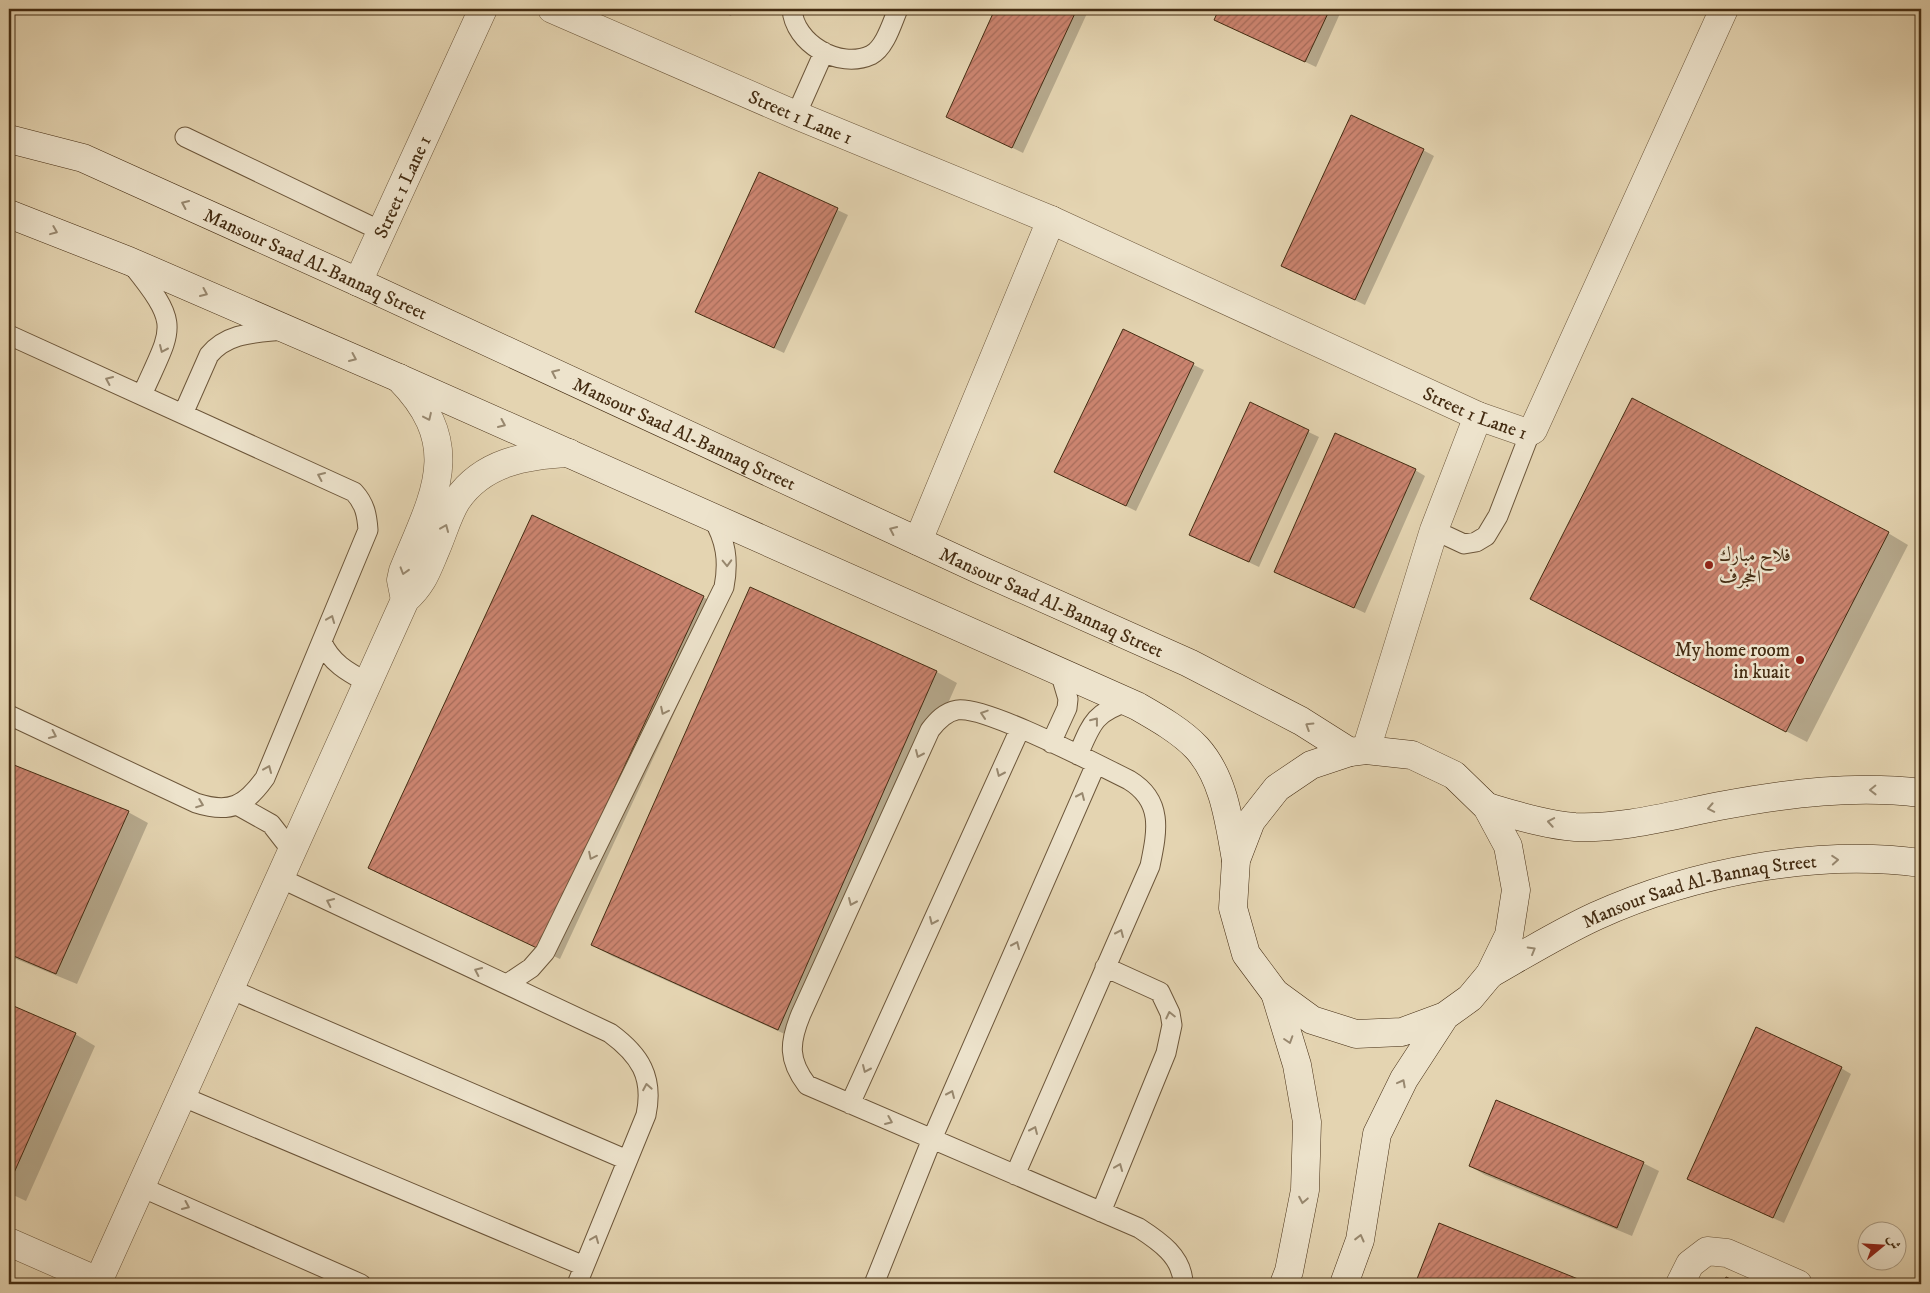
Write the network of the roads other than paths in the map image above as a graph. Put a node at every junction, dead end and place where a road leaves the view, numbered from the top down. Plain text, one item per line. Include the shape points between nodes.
1 (483, 9) edge
2 (552, 9) edge
3 (792, 9) edge
4 (898, 9) edge
5 (1724, 9) edge
6 (824, 52) junction
7 (796, 115) junction
8 (185, 137) dead end
9 (9, 139) edge
10 (9, 214) edge
11 (1051, 220) junction
12 (381, 231) junction
13 (129, 261) junction
14 (358, 282) junction
15 (286, 329) junction
16 (9, 335) edge
17 (399, 378) junction
18 (142, 395) junction
19 (183, 414) junction
20 (1478, 416) junction
21 (1530, 432) junction
22 (568, 453) junction
23 (712, 517) junction
24 (1434, 530) junction
25 (918, 541) junction
26 (405, 600) junction
27 (322, 642) junction
28 (1060, 672) junction
29 (368, 683) junction
30 (1128, 702) junction
31 (9, 715) edge
32 (1020, 729) junction
33 (1052, 744) junction
34 (1358, 751) junction
35 (1078, 756) junction
36 (1096, 764) junction
37 (1921, 793) edge
38 (237, 805) junction
39 (1487, 806) junction
40 (292, 851) junction
41 (1236, 860) junction
42 (1921, 863) edge
43 (280, 878) junction
44 (1105, 967) junction
45 (1490, 974) junction
46 (507, 984) junction
47 (230, 989) junction
48 (1274, 993) junction
49 (1445, 1016) junction
50 (182, 1096) junction
51 (850, 1104) junction
52 (932, 1139) junction
53 (627, 1160) junction
54 (1015, 1175) junction
55 (141, 1187) junction
56 (1101, 1212) junction
57 (9, 1242) edge
58 (584, 1266) junction
59 (98, 1283) edge
60 (361, 1284) edge
61 (577, 1284) edge
62 (874, 1284) edge
63 (1183, 1284) edge
64 (1284, 1284) edge
65 (1344, 1284) edge
66 (1680, 1284) edge
67 (1798, 1284) edge

1 - 12 street, Street 1 Lane 1
2 - 7 street, Street 1 Lane 1
3 - 6 lane via 795,25 804,38
4 - 6 lane via 885,39 872,54 854,58
5 - 21 street, Street 1 Lane 1
6 - 7 lane
7 - 11 street, Street 1 Lane 1
8 - 12 lane
14 -> 9 street, Mansour Saad Al-Bannaq Street via 83,158
10 -> 13 street
11 - 20 street, Street 1 Lane 1
11 - 25 street
12 - 14 street, Street 1 Lane 1
13 -> 15 street
13 -> 18 lane via 162,304 169,331
25 -> 14 street, Mansour Saad Al-Bannaq Street
15 -> 17 street
15 - 19 lane via 235,336 215,347
18 -> 16 lane
17 -> 22 street
17 -> 26 street via 425,410 434,429 439,463 438,481 403,571 401,580
18 - 19 lane
27 -> 19 lane via 368,530 362,501 354,492 336,483
20 - 21 street, Street 1 Lane 1 via 1524,433
20 - 24 street
21 - 24 lane via 1498,516 1486,536 1464,544
22 - 23 street
26 -> 22 street via 423,581 456,501 469,485 500,464 534,455
23 - 28 street
23 -> 46 lane via 725,545 724,587 545,952 531,968
24 - 34 street
34 -> 25 street, Mansour Saad Al-Bannaq Street via 1189,663
26 - 29 street
27 - 29 lane via 326,653 335,662
38 -> 27 lane via 252,796 264,778
28 - 30 street
28 - 33 lane via 1068,700
29 - 40 street
35 -> 30 lane via 1096,719 1103,712
30 - 41 street via 1170,726 1196,748 1214,772 1228,814
31 -> 38 lane via 196,803 215,809
32 - 33 lane
32 -> 51 lane
32 -> 51 lane via 970,710 946,714 933,726 809,996 794,1031 792,1046 796,1070 807,1086
33 - 35 lane
34 - 39 street via 1412,755 1454,775
34 - 41 street via 1311,764 1276,788 1251,821
35 - 36 lane
44 -> 36 lane via 1150,866 1156,822 1141,787
52 -> 36 lane
37 -> 39 street via 1898,790 1823,791 1727,805 1627,825 1574,827
38 - 40 lane via 271,824
39 - 45 street via 1508,846 1516,890 1510,934
40 - 43 street
41 - 48 street via 1233,908 1246,954
45 -> 42 street, Mansour Saad Al-Bannaq Street via 1556,936 1641,897 1741,870 1840,859
46 -> 43 lane
43 - 47 street
54 -> 44 lane
56 -> 44 lane via 1166,1054 1172,1025 1160,992
45 - 49 street via 1470,998
53 -> 46 lane via 649,1101 642,1065 628,1046 610,1033
47 - 50 street
47 - 53 lane
48 - 49 street via 1312,1020 1356,1034 1402,1032
48 -> 64 street via 1297,1065 1307,1122 1305,1190
65 -> 49 street via 1360,1240 1377,1134 1404,1079
50 - 55 street
50 - 58 lane
51 -> 52 lane
52 - 54 lane
52 - 62 lane
58 -> 53 lane
54 - 56 lane
55 - 59 street
55 -> 60 lane
56 - 63 lane via 1139,1228 1160,1242 1179,1264
57 - 59 street
58 - 61 lane
66 - 67 street via 1690,1264 1707,1251 1727,1253

